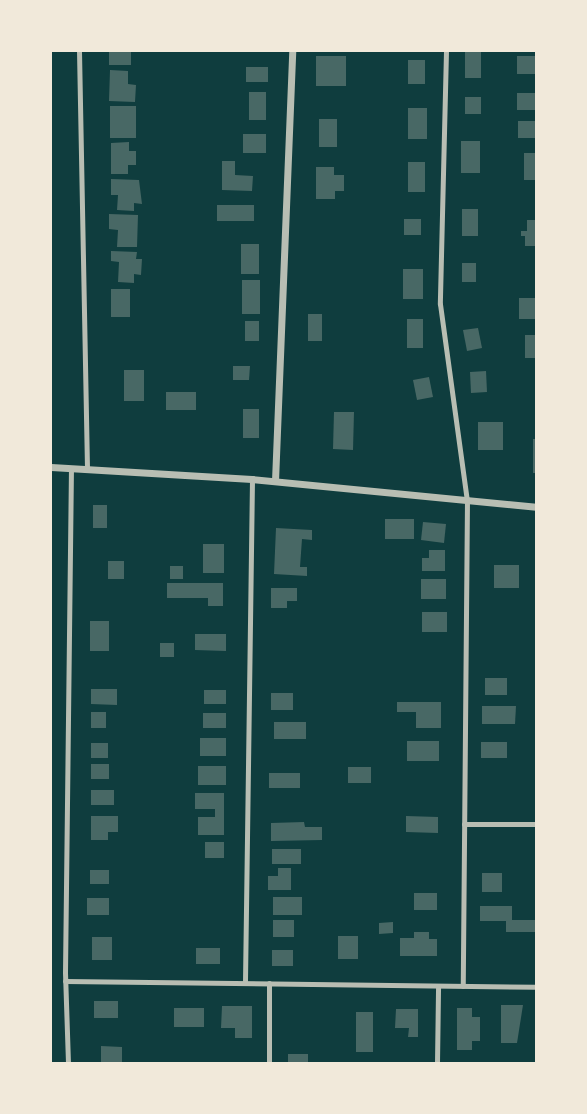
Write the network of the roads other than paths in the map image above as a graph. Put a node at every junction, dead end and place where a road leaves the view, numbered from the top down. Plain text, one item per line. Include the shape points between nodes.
1 (79, 51) edge
2 (292, 51) edge
3 (446, 51) edge
4 (51, 467) edge
5 (71, 468) junction
6 (88, 469) junction
7 (252, 479) junction
8 (275, 481) junction
9 (467, 500) junction
10 (536, 507) edge
11 (464, 824) junction
12 (536, 824) edge
13 (65, 981) junction
14 (246, 981) junction
15 (269, 983) junction
16 (463, 986) junction
17 (439, 987) junction
18 (536, 987) edge
19 (68, 1063) edge
20 (269, 1063) edge
21 (437, 1063) edge

1 - 6 street
2 - 8 street
3 - 9 street via 440,304
4 - 5 street
5 - 6 street
5 - 13 street
6 - 7 street
7 - 8 street
7 - 14 street
8 - 9 street
9 - 10 street
9 - 11 street
11 - 12 street
11 - 16 street
13 - 14 street
13 - 19 street
14 - 15 street
15 - 17 street
15 - 20 street
16 - 17 street
16 - 18 street
17 - 21 street

